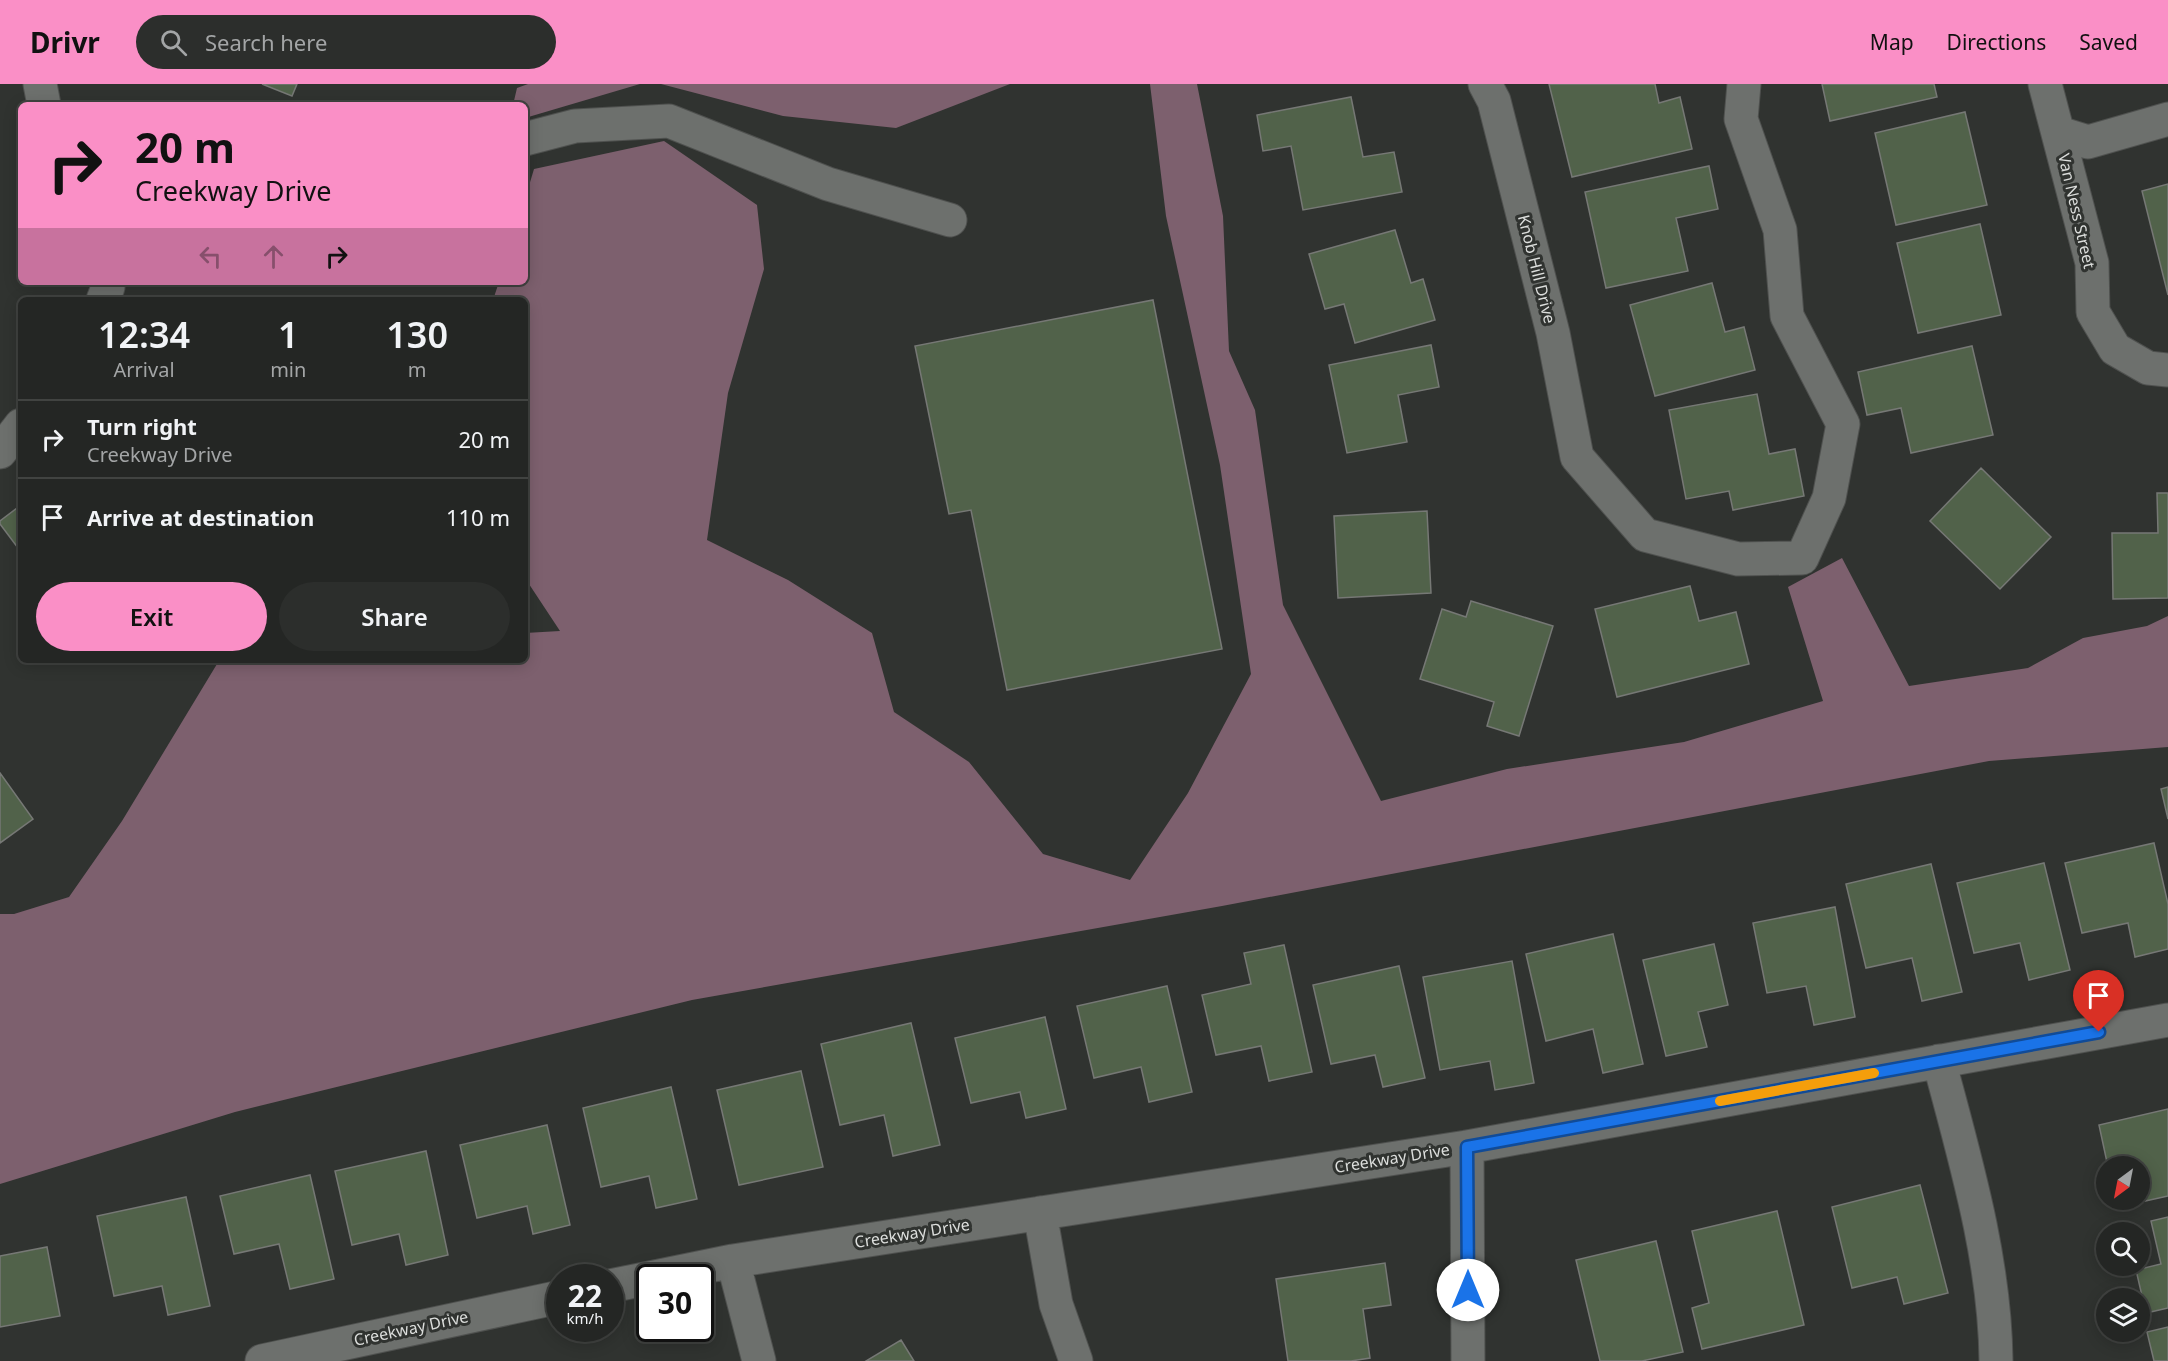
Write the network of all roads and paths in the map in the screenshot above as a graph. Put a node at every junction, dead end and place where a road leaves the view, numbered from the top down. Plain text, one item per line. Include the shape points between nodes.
1 (40, 84) edge
2 (1485, 84) edge
3 (1744, 84) edge
4 (2045, 84) edge
5 (43, 102) edge
6 (2168, 119) edge
7 (2059, 132) junction
8 (528, 138) edge
9 (950, 220) dead end
10 (2168, 370) edge
11 (18, 429) edge
12 (0, 452) edge
13 (2168, 1020) edge
14 (1940, 1061) junction
15 (1467, 1147) junction
16 (1040, 1213) junction
17 (733, 1261) junction
18 (714, 1265) edge
19 (546, 1300) edge
20 (331, 1353) edge
21 (262, 1361) edge
22 (759, 1361) edge
23 (1076, 1361) edge
24 (1468, 1361) edge
25 (1996, 1361) edge

1 - 5 street
2 - 3 street, Knob Hill Drive via 1494,101 1553,333 1577,458 1645,535 1738,559 1802,558 1829,498 1843,424 1787,316 1780,230 1741,119
4 - 7 street, Van Ness Street
6 - 7 street via 2088,142
7 - 10 street, Van Ness Street via 2092,263 2093,312 2115,349 2148,368
8 - 9 street via 575,126 669,121 828,184
11 - 12 street
13 - 14 street, Creekway Drive
14 - 15 street, Creekway Drive
14 - 25 street via 1974,1191 1995,1321
15 - 16 street, Creekway Drive
15 - 24 street
16 - 17 street, Creekway Drive
16 - 23 street via 1056,1304
17 - 18 street, Creekway Drive
17 - 22 street
19 - 20 street, Creekway Drive
20 - 21 street, Creekway Drive

